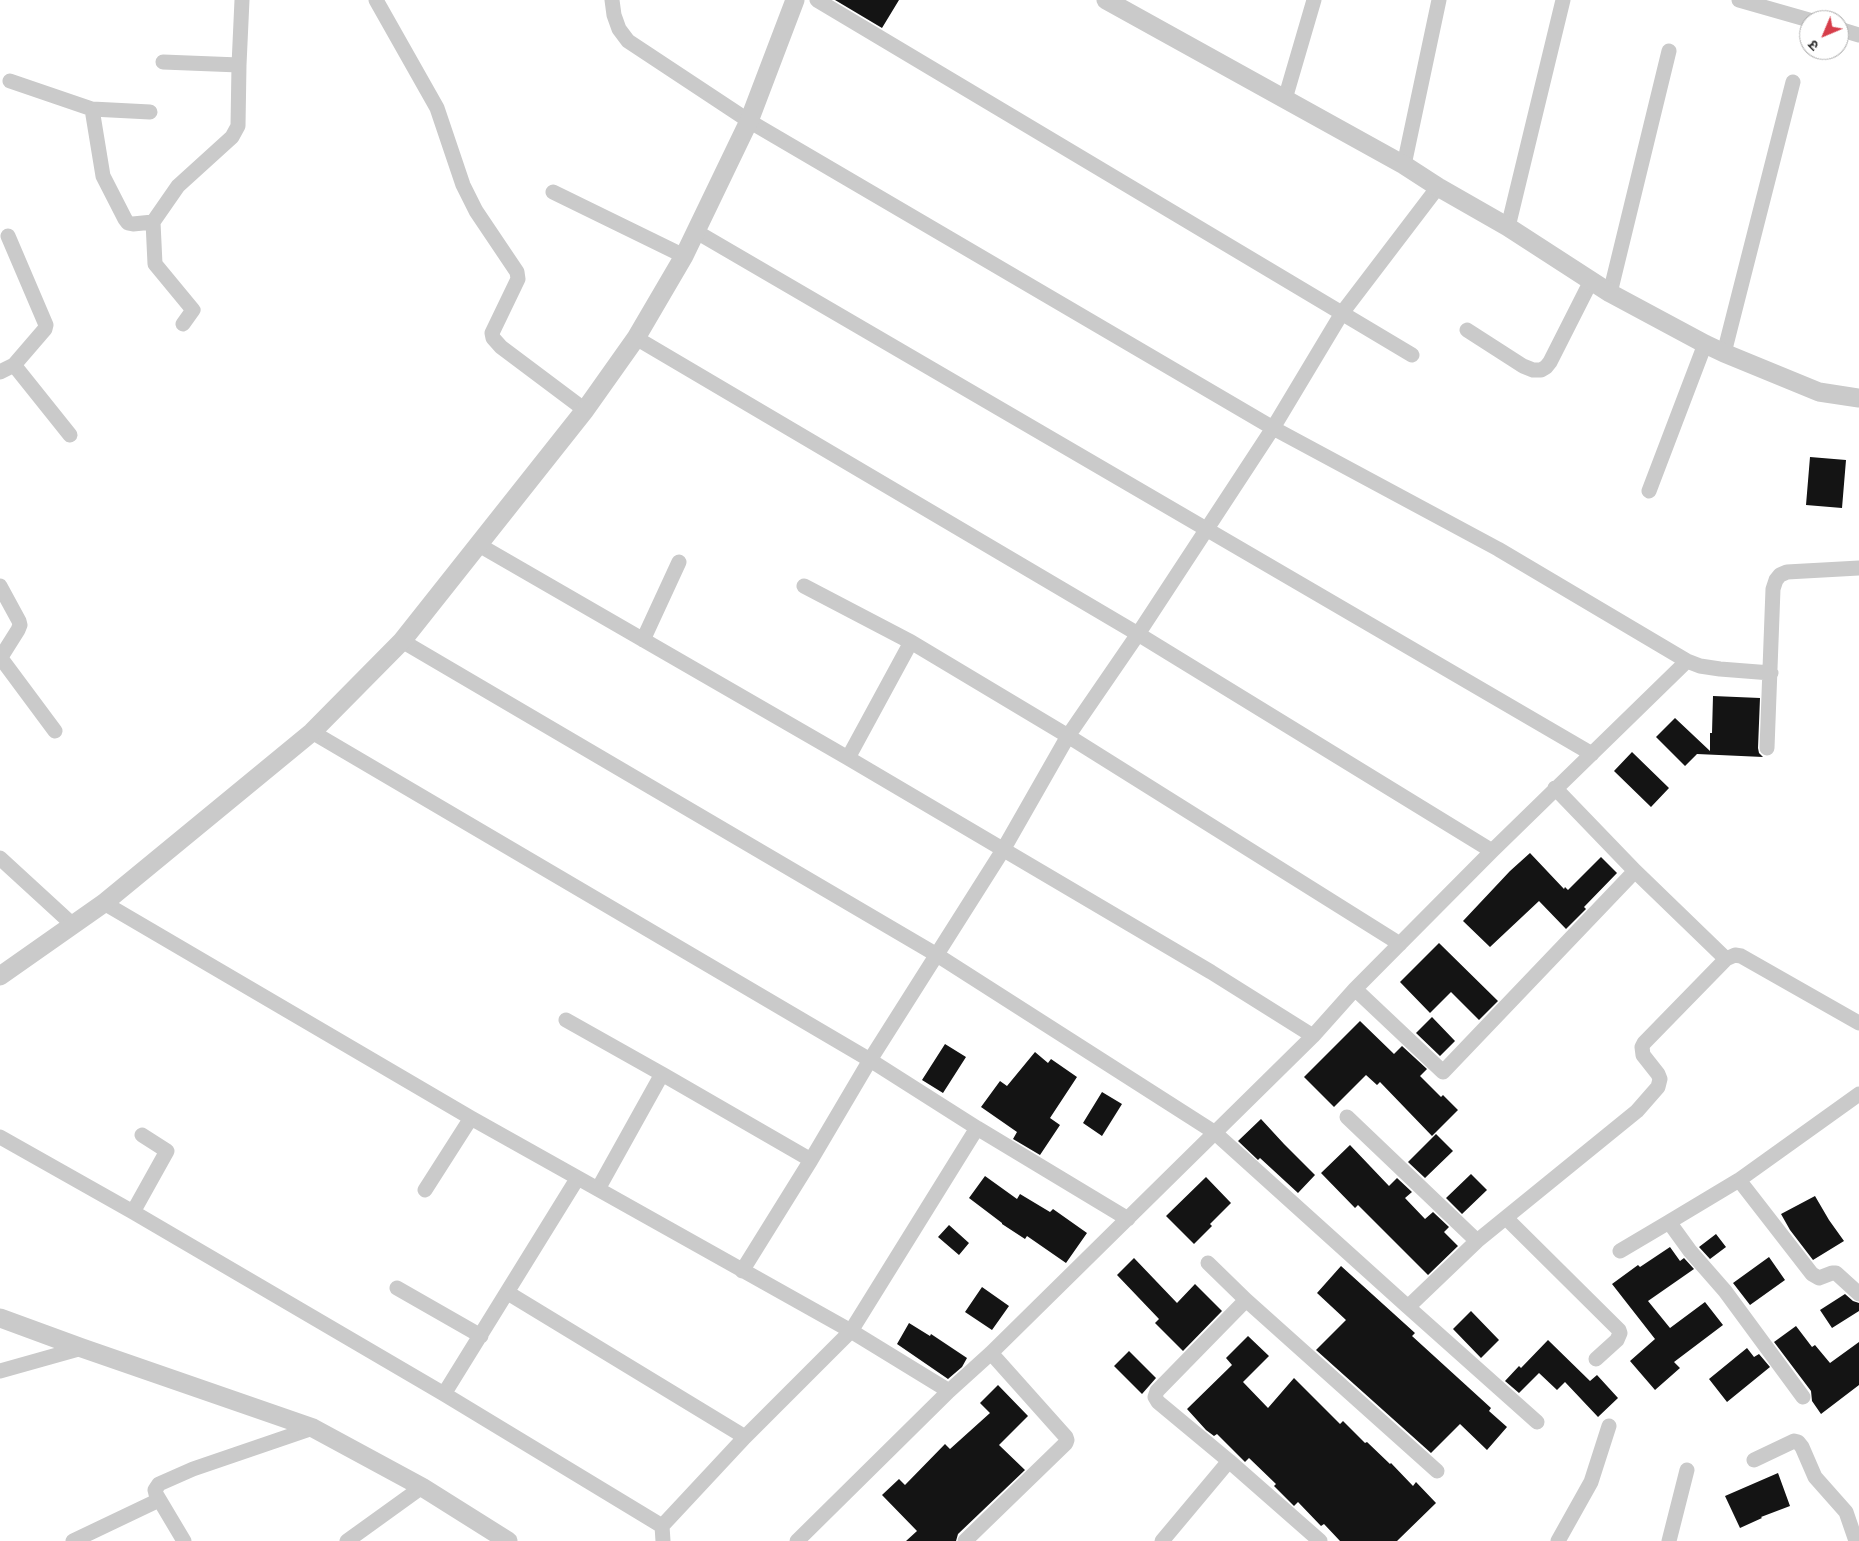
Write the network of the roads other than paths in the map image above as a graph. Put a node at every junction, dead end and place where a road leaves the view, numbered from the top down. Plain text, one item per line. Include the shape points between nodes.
1 (242, 0) edge
2 (376, 0) edge
3 (612, 0) edge
4 (795, 0) edge
5 (817, 0) edge
6 (1106, 0) edge
7 (1314, 0) edge
8 (1439, 0) edge
9 (1563, 0) edge
10 (1739, 0) edge
11 (1799, 17) edge
12 (1669, 51) dead end
13 (163, 62) dead end
14 (239, 66) junction
15 (10, 81) dead end
16 (1793, 82) dead end
17 (1285, 99) junction
18 (92, 109) junction
19 (150, 112) dead end
20 (749, 121) junction
21 (1404, 165) junction
22 (1438, 188) junction
23 (553, 192) dead end
24 (153, 222) junction
25 (1508, 227) junction
26 (696, 231) junction
27 (8, 236) dead end
28 (684, 256) junction
29 (1591, 281) junction
30 (1610, 293) junction
31 (1342, 313) junction
32 (182, 324) dead end
33 (1467, 330) dead end
34 (636, 338) junction
35 (1706, 344) junction
36 (1724, 353) junction
37 (1412, 355) dead end
38 (14, 365) junction
39 (0, 372) edge
40 (1859, 398) edge
41 (584, 410) junction
42 (1273, 428) junction
43 (70, 435) dead end
44 (1649, 491) dead end
45 (1208, 529) junction
46 (479, 545) junction
47 (679, 562) dead end
48 (1859, 568) edge
49 (0, 586) edge
50 (804, 586) dead end
51 (1138, 634) junction
52 (642, 640) junction
53 (402, 641) junction
54 (911, 642) junction
55 (0, 657) edge
56 (1686, 661) junction
57 (1771, 673) junction
58 (55, 731) dead end
59 (312, 732) junction
60 (1068, 736) junction
61 (1767, 748) dead end
62 (1592, 754) junction
63 (848, 758) junction
64 (1555, 788) junction
65 (1003, 850) junction
66 (1492, 850) junction
67 (0, 858) edge
68 (1635, 871) junction
69 (104, 903) junction
70 (73, 925) junction
71 (1400, 944) junction
72 (937, 955) junction
73 (1726, 959) junction
74 (0, 976) edge
75 (1355, 989) junction
76 (566, 1020) dead end
77 (1859, 1023) edge
78 (1312, 1036) junction
79 (870, 1060) junction
80 (662, 1074) junction
81 (1859, 1094) edge
82 (1347, 1117) dead end
83 (471, 1118) junction
84 (977, 1128) junction
85 (1214, 1132) junction
86 (142, 1135) dead end
87 (0, 1137) edge
88 (811, 1160) junction
89 (577, 1179) junction
90 (1739, 1180) junction
91 (598, 1189) junction
92 (424, 1190) dead end
93 (133, 1212) junction
94 (1506, 1218) junction
95 (1128, 1219) junction
96 (1669, 1222) junction
97 (1477, 1241) junction
98 (1620, 1252) dead end
99 (1208, 1263) dead end
100 (742, 1270) junction
101 (397, 1288) dead end
102 (508, 1294) junction
103 (1859, 1294) edge
104 (1246, 1300) junction
105 (1408, 1307) junction
106 (0, 1318) edge
107 (850, 1331) junction
108 (481, 1336) junction
109 (82, 1348) junction
110 (991, 1353) junction
111 (1596, 1359) dead end
112 (0, 1371) edge
113 (949, 1391) junction
114 (444, 1394) junction
115 (1803, 1397) dead end
116 (1537, 1422) dead end
117 (1609, 1426) dead end
118 (313, 1428) junction
119 (745, 1437) junction
120 (1754, 1460) dead end
121 (1229, 1461) junction
122 (1687, 1470) dead end
123 (1438, 1471) dead end
124 (422, 1487) junction
125 (159, 1500) junction
126 (662, 1533) edge
127 (74, 1541) edge
128 (184, 1541) edge
129 (347, 1541) edge
130 (508, 1541) edge
131 (797, 1541) edge
132 (965, 1541) edge
133 (1162, 1541) edge
134 (1320, 1541) edge
135 (1558, 1541) edge
136 (1669, 1541) edge
137 (1856, 1541) edge

1 - 14 street
2 - 41 street via 437,108 463,185 476,211 517,272 518,279 492,333 493,338
3 - 20 street via 619,30 628,41
4 - 20 street
5 - 31 street
6 - 17 street
7 - 17 street
8 - 21 street
9 - 25 street
10 - 11 street
12 - 30 street
13 - 14 street
14 - 24 street via 238,126 235,132 178,186
15 - 18 street
16 - 36 street
17 - 21 street
18 - 19 street
18 - 24 street via 103,176 124,219 133,224
20 - 26 street
20 - 42 street
21 - 22 street
22 - 25 street
22 - 31 street
23 - 28 street
24 - 32 street via 155,264 193,310
25 - 29 street
26 - 28 street
26 - 45 street
27 - 38 street via 46,325
28 - 34 street
29 - 30 street
29 - 33 street via 1550,362 1541,370 1523,366
30 - 35 street
31 - 37 street
31 - 42 street
34 - 41 street
34 - 51 street
35 - 36 street
35 - 44 street
36 - 40 street via 1819,392
38 - 39 street
38 - 43 street
41 - 46 street
42 - 45 street
42 - 56 street via 1498,549
45 - 51 street
45 - 62 street
46 - 52 street
46 - 53 street
47 - 52 street
48 - 57 street via 1780,575 1773,589
49 - 55 street via 20,626
50 - 54 street
51 - 60 street
51 - 66 street
52 - 63 street
53 - 59 street
53 - 72 street
54 - 60 street
54 - 63 street
55 - 58 street
56 - 57 street via 1720,669
56 - 62 street
57 - 61 street
59 - 69 street
59 - 79 street
60 - 65 street
60 - 71 street
62 - 64 street
63 - 65 street
64 - 66 street
64 - 68 street
65 - 72 street
65 - 78 street via 1211,972
66 - 71 street
67 - 70 street
68 - 73 street
68 - 75 street via 1443,1072
69 - 70 street
69 - 83 street
70 - 74 street
71 - 75 street
72 - 79 street
72 - 85 street
73 - 77 street via 1741,956
73 - 94 street via 1644,1043 1644,1055 1660,1079 1658,1087 1637,1111
75 - 78 street
76 - 80 street
78 - 85 street
79 - 84 street
79 - 88 street
80 - 88 street
80 - 91 street
81 - 90 street
82 - 97 street
83 - 89 street
83 - 92 street
84 - 95 street
84 - 107 street
85 - 95 street
85 - 105 street
86 - 93 street via 167,1151
87 - 93 street
88 - 100 street
89 - 91 street
89 - 102 street
90 - 96 street
90 - 103 street via 1812,1274 1819,1278 1836,1273
91 - 100 street
93 - 114 street
94 - 97 street
94 - 111 street via 1619,1330 1617,1340
95 - 110 street
96 - 98 street
96 - 115 street via 1725,1291
97 - 105 street
99 - 104 street
100 - 107 street
101 - 108 street
102 - 108 street
102 - 119 street
104 - 121 street via 1157,1391 1155,1397
104 - 123 street
105 - 116 street
106 - 109 street
107 - 113 street
107 - 119 street
108 - 114 street
109 - 112 street
109 - 118 street
110 - 113 street
110 - 132 street via 1067,1440
113 - 131 street
114 - 126 street
117 - 135 street via 1591,1482
118 - 124 street
118 - 125 street via 192,1469 159,1484 155,1490
119 - 126 street
120 - 137 street via 1798,1442 1815,1477 1846,1512
121 - 133 street
121 - 134 street
122 - 136 street
124 - 129 street
124 - 130 street
125 - 127 street
125 - 128 street

